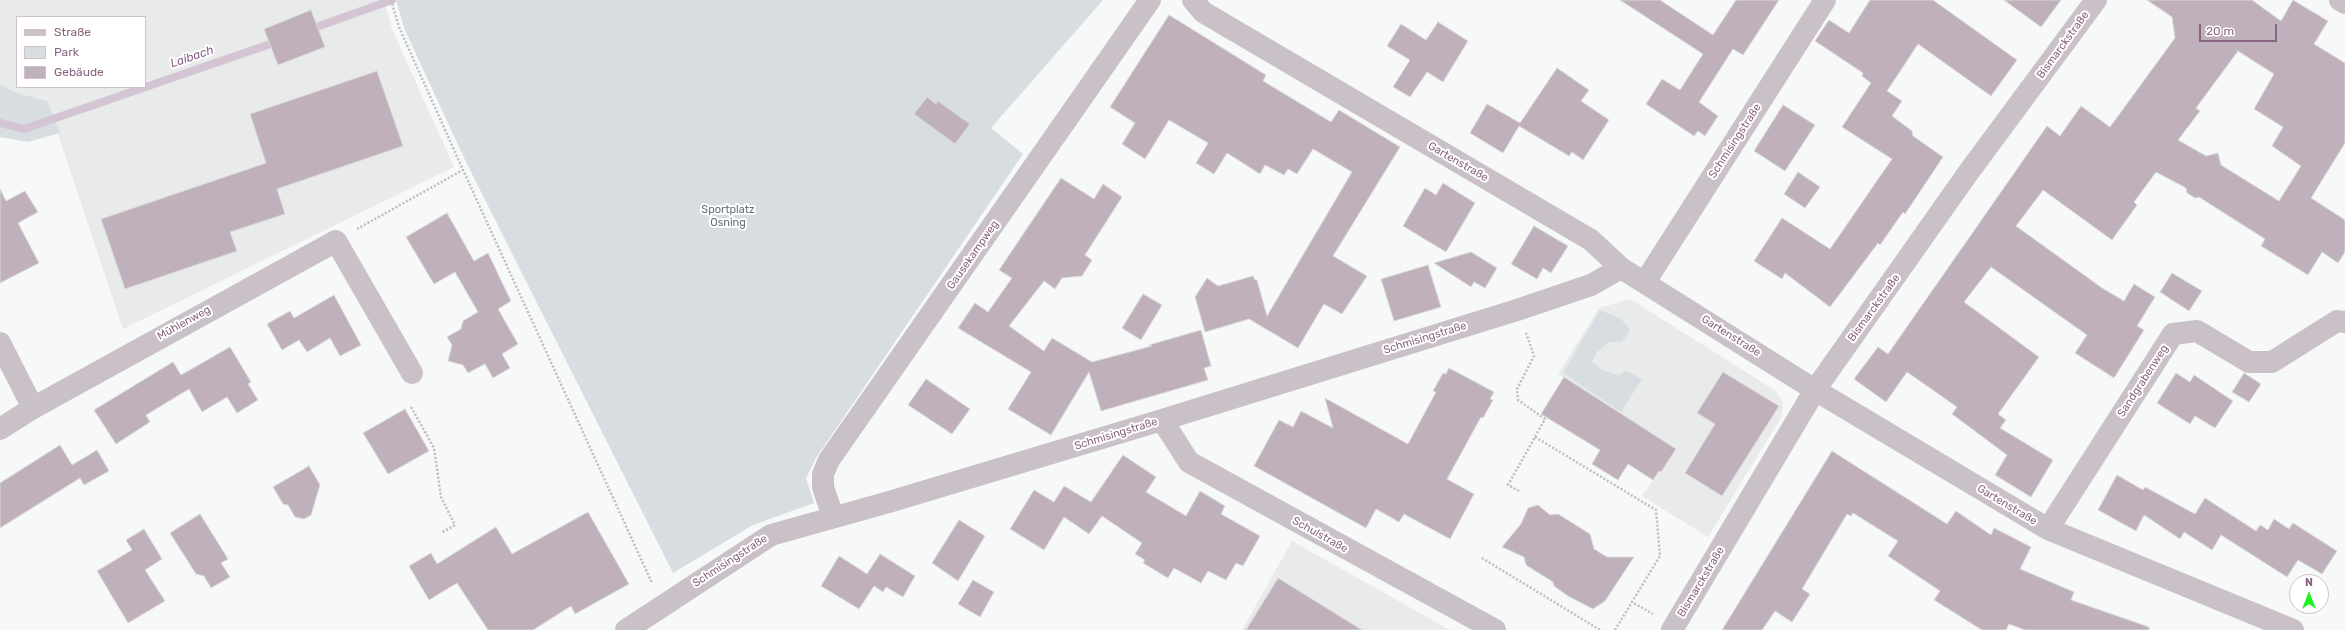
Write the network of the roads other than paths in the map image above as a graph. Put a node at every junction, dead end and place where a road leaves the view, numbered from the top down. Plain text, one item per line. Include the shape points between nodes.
1 (1150, 0) edge
2 (1193, 0) edge
3 (1825, 0) edge
4 (2096, 0) edge
5 (2340, 0) edge
6 (2345, 2) edge
7 (1621, 268) junction
8 (1645, 282) junction
9 (2345, 322) edge
10 (0, 343) edge
11 (412, 373) dead end
12 (1815, 390) junction
13 (33, 408) junction
14 (1162, 420) junction
15 (0, 429) edge
16 (833, 517) junction
17 (2048, 529) junction
18 (1673, 629) edge
19 (626, 630) edge
20 (1495, 630) edge
21 (2293, 630) edge

1 - 16 street, Gausekampweg via 829,460 823,474 823,487
2 - 7 street, Gartenstraße via 1203,12 1591,240
3 - 8 street, Schmisingstraße
4 - 12 street, Bismarckstraße via 1968,173
5 - 6 street
7 - 8 street, Gartenstraße
7 - 14 street, Schmisingstraße via 1591,285 1517,310
8 - 12 street, Gartenstraße
9 - 17 street, Sandgrabenweg via 2337,321 2272,362 2250,362 2196,331 2173,334
10 - 13 street
11 - 13 street, Mühlenweg via 336,241
12 - 17 street, Gartenstraße
12 - 18 street, Bismarckstraße
13 - 15 street, Mühlenweg
14 - 16 street, Schmisingstraße
14 - 20 street, Schulstraße via 1189,462
16 - 19 street, Schmisingstraße via 771,535
17 - 21 street, Gartenstraße

